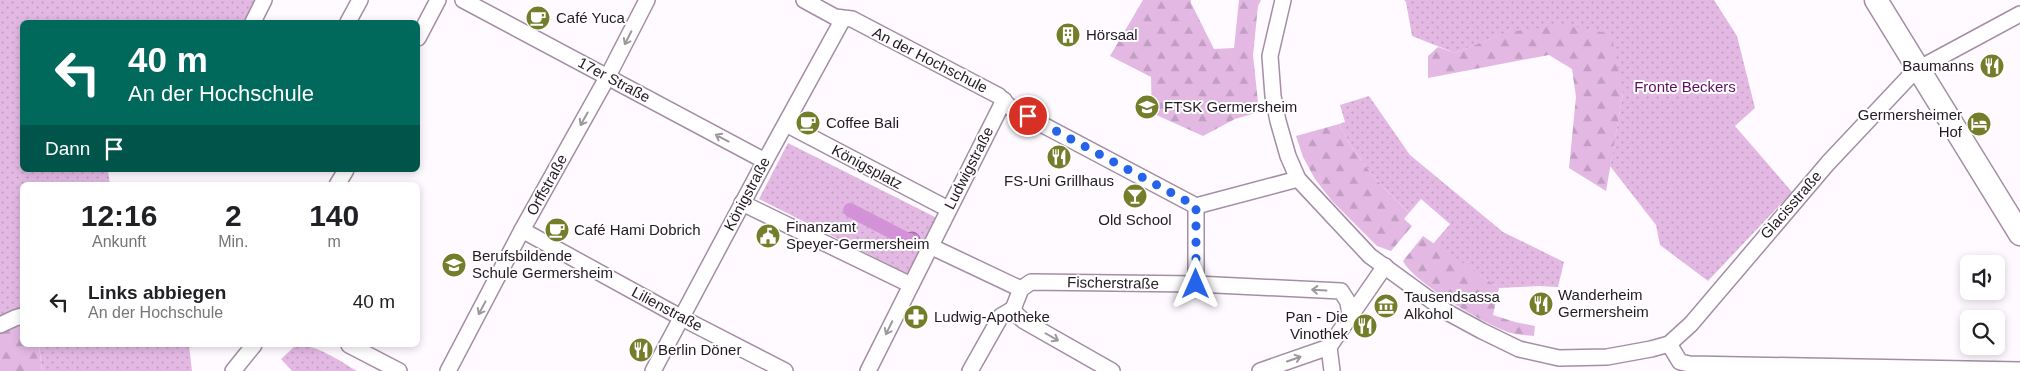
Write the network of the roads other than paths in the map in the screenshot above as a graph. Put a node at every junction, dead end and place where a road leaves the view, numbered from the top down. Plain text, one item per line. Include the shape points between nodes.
1 (264, 0) edge
2 (360, 0) edge
3 (438, 0) edge
4 (462, 0) edge
5 (647, 0) edge
6 (804, 0) edge
7 (1283, 0) edge
8 (1876, 0) edge
9 (2020, 14) edge
10 (844, 18) junction
11 (254, 20) edge
12 (349, 20) edge
13 (420, 34) edge
14 (1918, 69) junction
15 (608, 76) junction
16 (1004, 100) junction
17 (786, 124) junction
18 (765, 161) junction
19 (1298, 179) junction
20 (742, 204) junction
21 (1196, 206) junction
22 (948, 209) junction
23 (522, 230) junction
24 (2020, 234) edge
25 (930, 246) junction
26 (1386, 266) junction
27 (1196, 284) junction
28 (910, 285) junction
29 (1021, 289) junction
30 (1013, 309) junction
31 (20, 316) edge
32 (1350, 316) junction
33 (682, 318) junction
34 (0, 325) edge
35 (1669, 344) junction
36 (252, 347) edge
37 (353, 347) edge
38 (1329, 347) junction
39 (1790, 368) edge
40 (2020, 370) edge
41 (233, 371) edge
42 (399, 371) edge
43 (448, 371) edge
44 (653, 371) edge
45 (785, 371) edge
46 (868, 371) edge
47 (970, 371) edge
48 (1112, 371) edge
49 (1260, 371) edge
50 (1332, 371) edge

1 - 11 street
2 - 12 street
3 - 13 street
4 - 15 street, 17er Straße
5 -> 15 street, Orffstraße
6 - 10 street, An der Hochschule via 835,17
7 - 19 street via 1270,56 1273,96 1288,156
8 - 14 main road
9 - 14 street, Glacisstraße
10 - 16 street, An der Hochschule via 852,19
10 - 17 street, Königstraße
14 - 24 main road
14 - 35 street, Glacisstraße via 1828,163 1691,324
18 -> 15 street, 17er Straße
15 -> 23 street, Orffstraße
16 - 21 street, An der Hochschule via 1011,108
16 - 22 street, Ludwigstraße
17 - 18 street, Königstraße
17 - 22 street, Königsplatz
18 - 20 street, Königstraße
19 - 21 street
19 - 26 street via 1370,256
20 - 28 street
20 - 33 street, Königstraße
21 - 27 street
22 - 25 street, Ludwigstraße
23 - 33 street, Lilienstraße
23 -> 43 street, Orffstraße
25 - 28 street, Ludwigstraße
25 - 29 street
26 - 32 street
26 - 35 street via 1447,312 1519,349 1560,358 1588,359
27 - 29 street, Fischerstraße via 1031,282
32 -> 27 street, Fischerstraße via 1348,302 1341,291
28 -> 46 street, Ludwigstraße
29 - 30 street
30 - 47 street via 1001,316
30 -> 48 street via 1024,320
31 - 34 street
32 - 38 street
33 - 44 street, Königstraße
33 - 45 street, Lilienstraße
35 - 39 street via 1680,362 1690,364
36 - 41 street
37 - 42 street
49 -> 38 street
38 - 50 street
39 - 40 street

